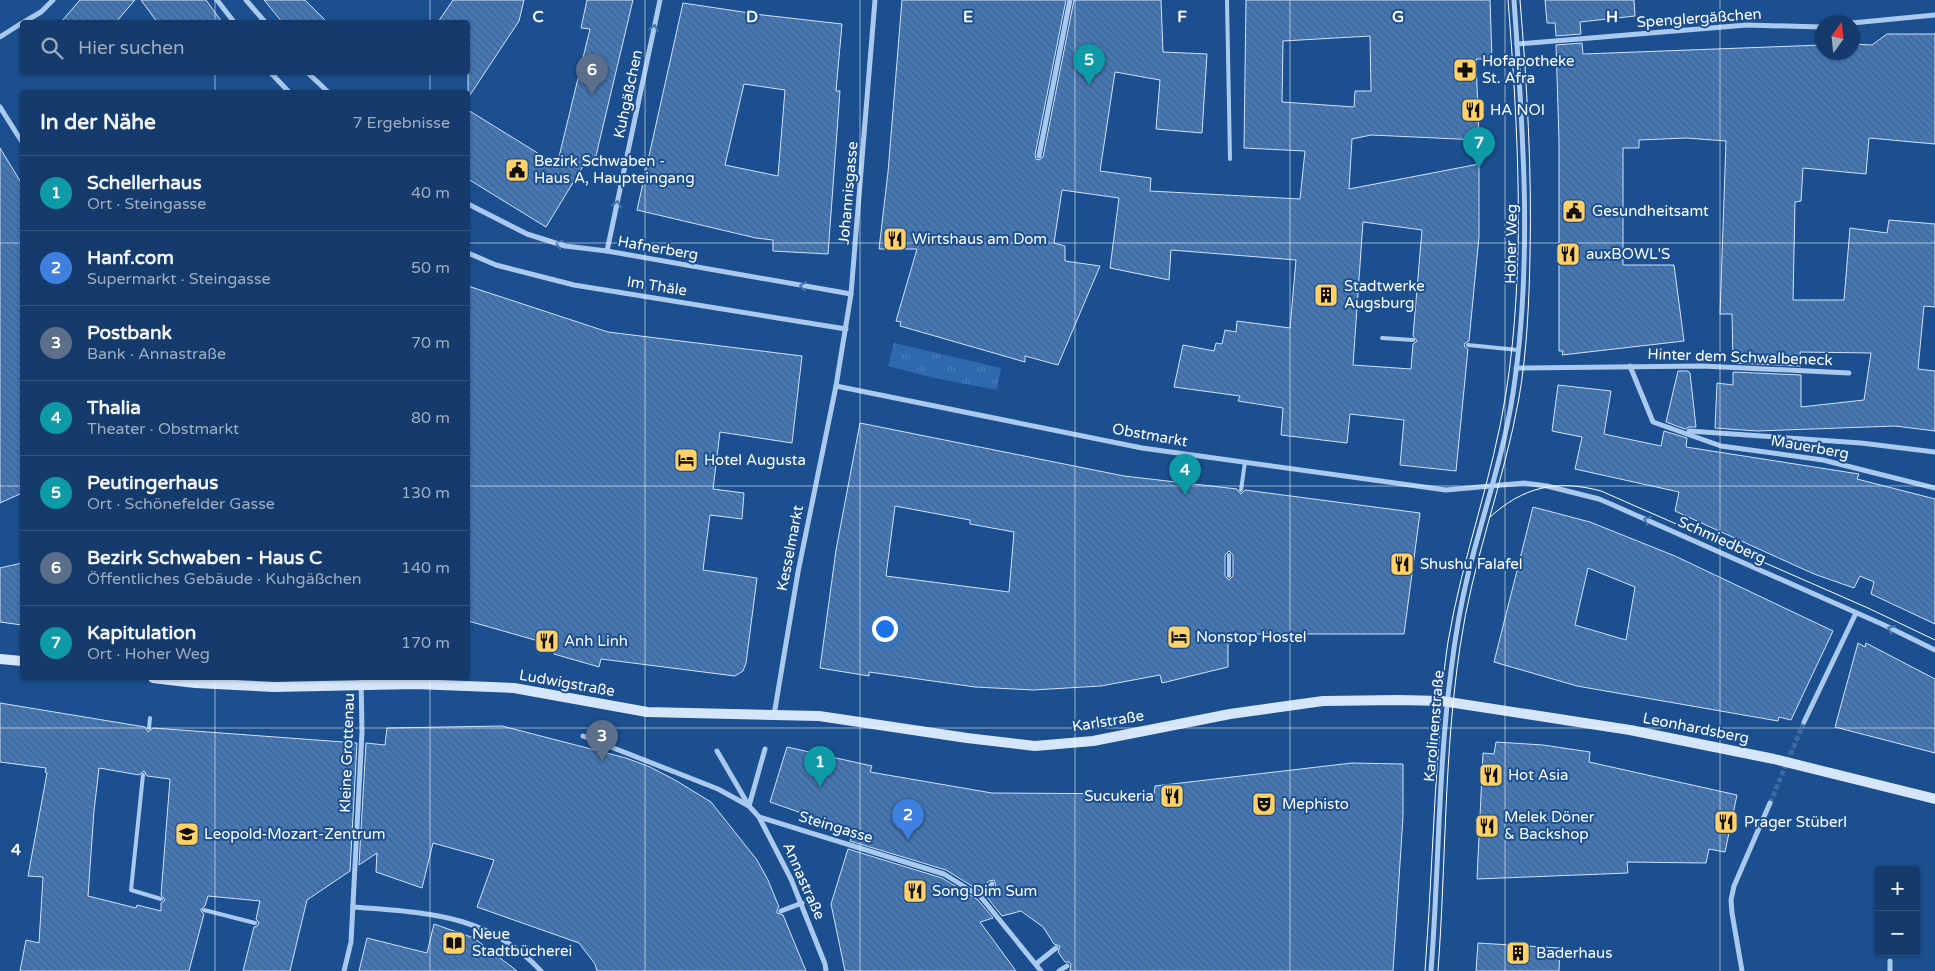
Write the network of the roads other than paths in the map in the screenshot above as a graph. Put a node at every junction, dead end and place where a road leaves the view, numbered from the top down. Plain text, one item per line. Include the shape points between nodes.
1 (53, 0) edge
2 (217, 0) edge
3 (246, 0) edge
4 (660, 0) edge
5 (875, 0) edge
6 (1070, 0) edge
7 (1227, 0) edge
8 (1514, 0) edge
9 (1935, 15) edge
10 (28, 20) edge
11 (232, 20) edge
12 (263, 20) edge
13 (1860, 22) edge
14 (20, 25) edge
15 (1815, 26) edge
16 (0, 37) edge
17 (1517, 44) junction
18 (273, 75) edge
19 (310, 75) edge
20 (287, 90) edge
21 (326, 90) edge
22 (0, 107) edge
23 (20, 139) edge
24 (1039, 156) dead end
25 (1230, 159) dead end
26 (470, 205) edge
27 (607, 251) junction
28 (470, 254) edge
29 (851, 294) junction
30 (846, 329) junction
31 (1382, 338) dead end
32 (1413, 340) dead end
33 (1468, 346) dead end
34 (1518, 350) junction
35 (1630, 366) junction
36 (1516, 368) junction
37 (1849, 373) dead end
38 (836, 386) junction
39 (1681, 430) junction
40 (1935, 452) edge
41 (1245, 462) junction
42 (1492, 486) junction
43 (1935, 488) edge
44 (1241, 490) dead end
45 (1229, 555) dead end
46 (1229, 576) dead end
47 (1856, 613) junction
48 (1935, 650) edge
49 (0, 658) edge
50 (20, 661) edge
51 (170, 680) edge
52 (361, 681) edge
53 (1448, 702) junction
54 (774, 715) junction
55 (150, 718) dead end
56 (1804, 722) tunnel mouth
57 (149, 728) dead end
58 (584, 736) dead end
59 (764, 749) dead end
60 (717, 750) dead end
61 (143, 775) dead end
62 (1935, 799) edge
63 (1770, 803) tunnel mouth
64 (749, 806) junction
65 (759, 817) junction
66 (992, 884) dead end
67 (981, 897) junction
68 (161, 899) dead end
69 (802, 904) junction
70 (353, 907) junction
71 (204, 910) dead end
72 (781, 911) dead end
73 (255, 923) dead end
74 (1056, 948) dead end
75 (1890, 962) dead end
76 (1036, 964) junction
77 (1067, 966) dead end
78 (344, 971) edge
79 (541, 971) edge
80 (826, 971) edge
81 (1041, 971) edge
82 (1059, 971) edge
83 (1431, 971) edge
84 (1742, 971) edge
85 (1890, 971) edge

1 - 10 street
2 - 11 street
3 - 12 street
27 -> 4 street, Kuhgäßchen
5 - 29 street, Johannisgasse
6 - 24 street
7 - 25 lane
8 - 17 street, Hoher Weg
9 - 13 street
14 - 16 street
15 - 17 street, Spenglergäßchen via 1747,25
17 - 34 street, Hoher Weg via 1524,193
18 - 20 street
19 - 21 street
22 - 23 street
27 -> 26 street, Hafnerberg via 565,246 527,234
29 -> 27 street, Hafnerberg
28 - 30 street, Im Thäle via 496,265 574,285
29 - 30 street, Johannisgasse
30 - 38 street, Johannisgasse
31 - 32 lane
33 - 34 lane
34 - 36 street, Hoher Weg
35 - 36 street, Hinter dem Schwalbeneck
35 - 37 street, Hinter dem Schwalbeneck
35 - 39 street, Mauerberg via 1653,422
36 - 42 street, Hoher Weg via 1508,421
38 - 41 street, Obstmarkt via 1142,448
38 - 54 street, Kesselmarkt via 798,572
39 - 40 street, Mauerberg via 1861,443
39 - 43 street, Mauerberg via 1721,446 1823,460
41 - 42 street, Obstmarkt via 1446,490
41 - 44 lane
47 -> 42 street, Schmiedberg via 1600,499 1524,483
42 - 53 street, Karolinenstraße via 1460,610
45 - 46 lane
48 -> 47 street, Schmiedberg
47 - 56 street
49 - 50 street
51 - 52 street, Ludwigstraße via 274,687
52 - 54 street, Ludwigstraße via 514,688 647,712
52 - 70 street, Kleine Grottenau via 362,732
53 - 54 street, Karlstraße via 1323,701 1230,714 1093,741 1036,746 837,718
53 - 62 street, Leonhardsberg via 1630,730 1774,759
53 - 83 street, Karolinenstraße
55 - 57 lane
58 - 64 street, Annastraße via 718,789
59 - 64 street
60 - 64 street, Annastraße
61 - 68 lane via 131,890
63 - 84 street via 1731,900
64 - 65 street, Annastraße
65 - 67 street, Steingasse via 944,874
65 - 69 street, Annastraße
66 - 67 street
67 - 76 street, Steingasse
69 - 72 street
69 - 80 street, Annastraße
70 - 78 street, Kleine Grottenau via 351,942
70 - 79 street via 430,914 465,922 515,946
71 - 73 lane
74 - 76 street
75 - 85 street
76 - 81 street, Steingasse
77 - 82 street

